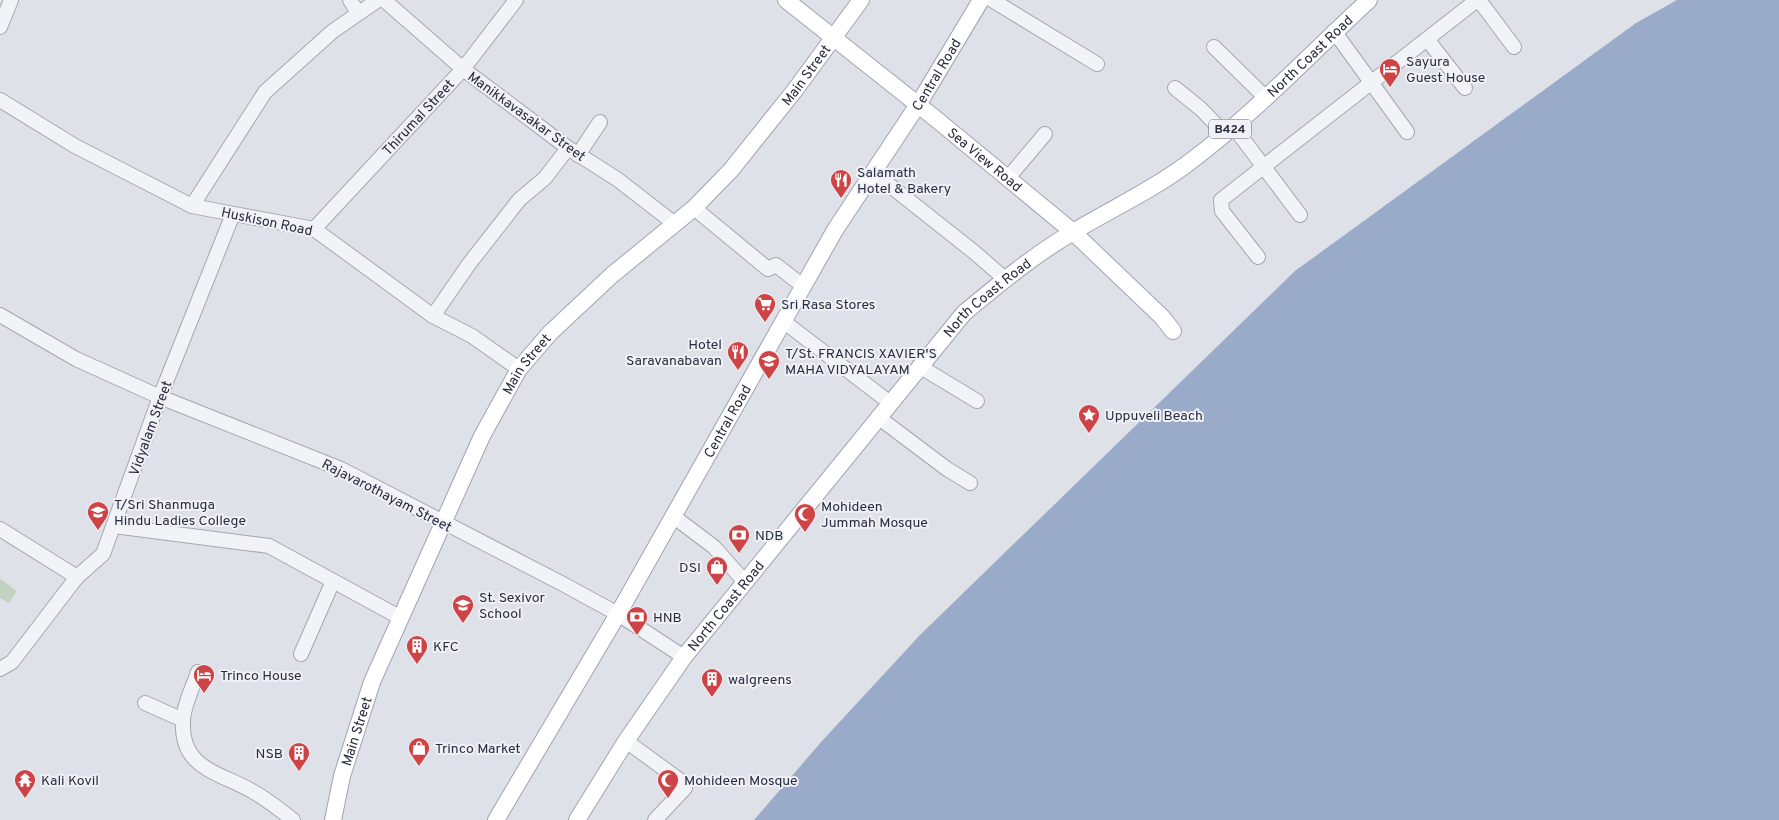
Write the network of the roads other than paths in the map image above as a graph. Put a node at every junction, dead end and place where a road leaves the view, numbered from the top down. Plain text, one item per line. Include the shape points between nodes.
1 (12, 0) edge
2 (350, 0) edge
3 (378, 0) edge
4 (384, 0) edge
5 (516, 0) edge
6 (786, 0) edge
7 (861, 0) edge
8 (981, 0) edge
9 (992, 0) edge
10 (1369, 0) edge
11 (1478, 0) edge
12 (358, 13) junction
13 (0, 27) edge
14 (1334, 31) junction
15 (834, 38) junction
16 (1427, 39) junction
17 (1214, 47) dead end
18 (1514, 47) dead end
19 (1097, 64) dead end
20 (464, 69) junction
21 (1372, 83) junction
22 (1175, 88) dead end
23 (1465, 88) dead end
24 (1265, 97) junction
25 (0, 100) edge
26 (918, 104) junction
27 (600, 122) dead end
28 (1229, 130) junction
29 (1407, 132) dead end
30 (1045, 134) dead end
31 (573, 151) junction
32 (1262, 165) junction
33 (873, 172) junction
34 (1008, 178) junction
35 (192, 206) junction
36 (694, 208) junction
37 (233, 214) junction
38 (1300, 215) dead end
39 (675, 224) junction
40 (314, 229) junction
41 (1073, 232) junction
42 (1258, 257) dead end
43 (1005, 279) junction
44 (803, 286) junction
45 (0, 315) edge
46 (433, 316) junction
47 (783, 321) junction
48 (1173, 331) dead end
49 (919, 366) junction
50 (520, 369) junction
51 (160, 397) junction
52 (977, 401) dead end
53 (890, 402) junction
54 (878, 417) junction
55 (970, 483) dead end
56 (673, 516) junction
57 (444, 524) junction
58 (114, 526) junction
59 (0, 529) edge
60 (77, 577) junction
61 (333, 581) junction
62 (744, 581) junction
63 (618, 614) junction
64 (401, 618) junction
65 (301, 654) dead end
66 (684, 657) junction
67 (0, 668) edge
68 (198, 672) dead end
69 (145, 703) dead end
70 (183, 720) junction
71 (626, 741) junction
72 (293, 820) edge
73 (333, 820) edge
74 (496, 820) edge
75 (577, 820) edge
76 (655, 820) edge

1 - 13 street
2 - 12 street
3 - 12 street
4 - 20 street, Manikkavasakar Street
5 - 20 street, Thirumal Street
6 - 15 main road, Sea View Road
7 - 15 main road, Main Street
8 - 26 main road, Central Road
9 - 19 street
10 - 14 main road, North Coast Road / B424
11 - 16 street
11 - 18 street
12 - 35 street via 265,92
14 - 21 street
14 - 24 main road, North Coast Road / B424
15 - 26 main road, Sea View Road
15 - 36 main road, Main Street via 745,153
16 - 21 street
16 - 23 street
17 - 24 street
20 - 31 street, Manikkavasakar Street
20 - 40 street, Thirumal Street
21 - 29 street
21 - 32 street
22 - 28 street
24 - 28 main road, North Coast Road / B424
25 - 35 street, Huskison Road via 75,146
26 - 33 main road, Central Road
26 - 34 main road, Sea View Road
27 - 31 street
28 - 32 street
28 - 41 main road, North Coast Road / B424 via 1179,170
30 - 34 street
31 - 39 street, Manikkavasakar Street via 617,179
31 - 46 street via 514,207
32 - 38 street
32 - 42 street via 1220,204
33 - 43 street
33 - 44 main road, Central Road
34 - 41 main road, Sea View Road
35 - 37 street, Huskison Road
36 - 39 main road, Main Street
36 - 44 street via 768,269 776,265
37 - 40 street, Huskison Road
37 - 51 street, Vidyalam Street
39 - 50 main road, Main Street via 612,275 550,333
40 - 46 street, Huskison Road
41 - 43 main road, North Coast Road / B424
41 - 48 main road, Sea View Road
43 - 49 main road, North Coast Road / B424 via 964,313
44 - 47 main road, Central Road
45 - 51 street, Rajavarothayam Street via 76,359
46 - 50 street, Huskison Road via 472,336
47 - 53 street
47 - 56 main road, Central Road
49 - 52 street
49 - 53 main road, North Coast Road / B424
50 - 57 main road, Main Street via 486,429
51 - 57 street, Rajavarothayam Street via 341,469
51 - 58 street, Vidyalam Street
53 - 54 main road, North Coast Road / B424
54 - 55 street
54 - 62 main road, North Coast Road / B424
56 - 62 street via 714,547
56 - 63 main road, Central Road
57 - 63 street, Rajavarothayam Street
57 - 64 main road, Main Street
58 - 60 street, Vidyalam Street via 103,554
58 - 61 street via 269,546
59 - 60 street
60 - 67 street, Vidyalam Street via 12,662
61 - 64 street
61 - 65 street
62 - 66 main road, North Coast Road / B424
63 - 66 street, Rajavarothayam Street
63 - 74 main road, Central Road
64 - 73 main road, Main Street via 372,682 342,776
66 - 71 main road, North Coast Road / B424
68 - 70 street
69 - 70 street
70 - 72 street via 191,755 199,765 253,791
71 - 75 main road, North Coast Road / B424
71 - 76 street via 684,784 685,788

